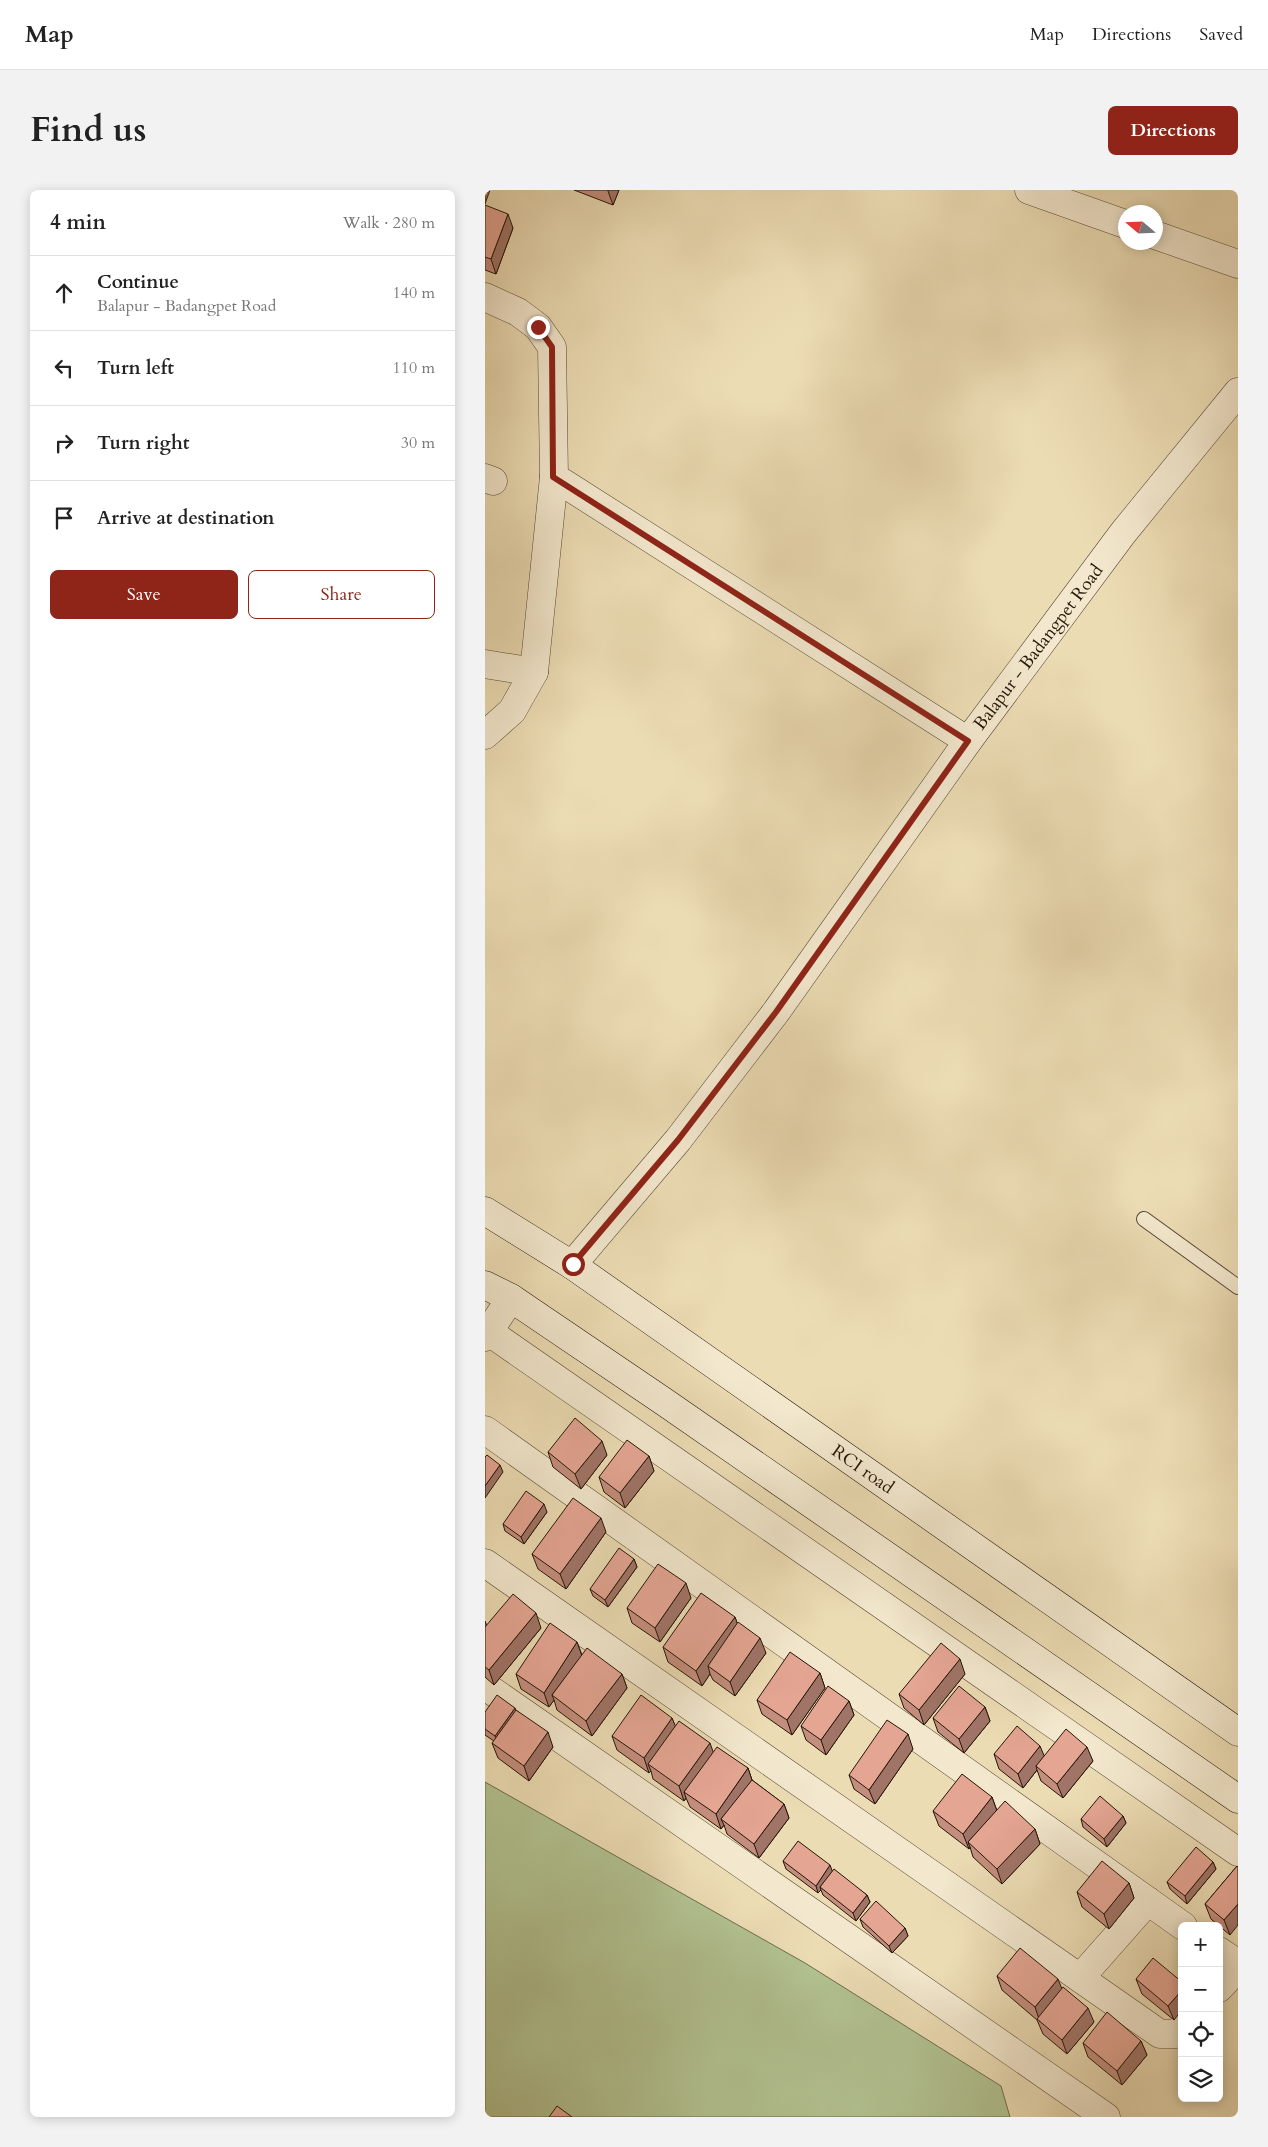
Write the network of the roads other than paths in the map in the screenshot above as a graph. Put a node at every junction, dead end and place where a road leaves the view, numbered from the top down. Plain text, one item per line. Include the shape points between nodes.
1 (1029, 190) edge
2 (1118, 222) edge
3 (1163, 238) edge
4 (1238, 264) edge
5 (485, 297) edge
6 (1238, 392) edge
7 (553, 477) junction
8 (485, 664) edge
9 (534, 672) junction
10 (485, 735) edge
11 (968, 741) junction
12 (485, 1211) edge
13 (1145, 1219) dead end
14 (573, 1264) junction
15 (485, 1285) edge
16 (1238, 1287) edge
17 (511, 1298) junction
18 (487, 1334) edge
19 (485, 1430) edge
20 (485, 1563) edge
21 (485, 1686) edge
22 (1238, 1732) edge
23 (1238, 1799) edge
24 (1238, 1852) edge
25 (1148, 1902) junction
26 (1178, 1923) edge
27 (1223, 1954) edge
28 (1238, 1966) edge
29 (1080, 1978) junction
30 (1223, 1983) edge
31 (1178, 2032) edge
32 (1106, 2117) edge

1 - 2 street
3 - 4 street
5 - 7 street via 518,312 538,327 552,347
6 - 11 street, Balapur - Badangpet Road via 1123,532
7 - 9 street
7 - 11 street
8 - 9 street
9 - 10 street via 512,711
11 - 14 street, Balapur - Badangpet Road via 776,1012 678,1140
12 - 14 street, RCI road
13 - 16 lane
14 - 22 street, RCI road
15 - 17 street
17 - 18 street
17 - 23 street
18 - 24 street
19 - 25 street
20 - 29 street
21 - 32 street
25 - 26 street
25 - 29 street
27 - 28 street
28 - 30 street
29 - 31 street via 1160,2034

